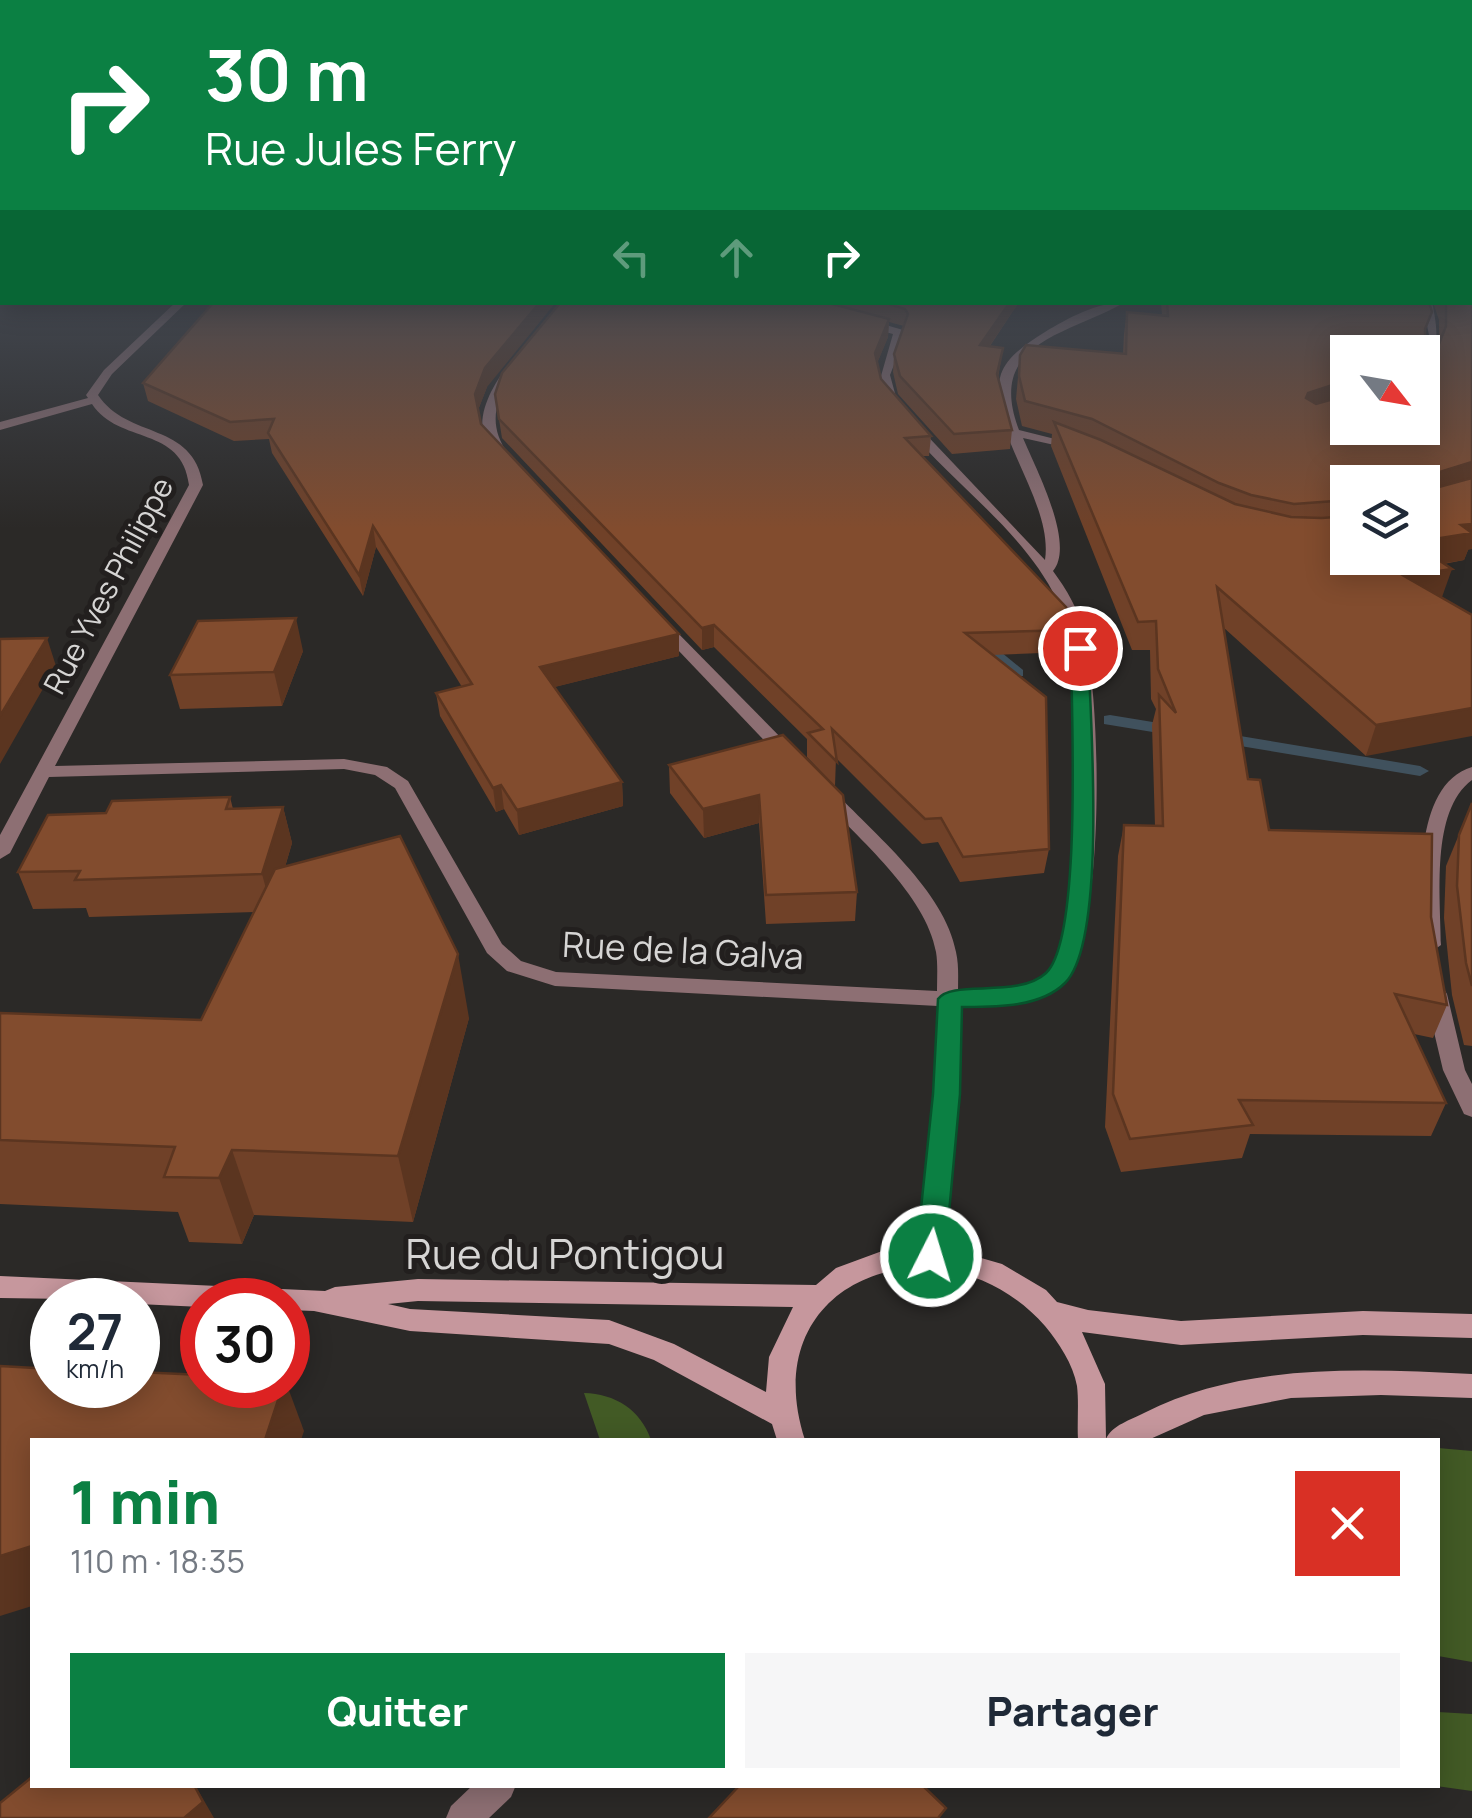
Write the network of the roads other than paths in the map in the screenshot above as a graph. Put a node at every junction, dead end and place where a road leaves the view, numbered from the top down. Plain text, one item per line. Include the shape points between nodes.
1 (121, 360) edge
2 (518, 360) edge
3 (889, 360) edge
4 (1013, 360) edge
5 (93, 400) junction
6 (0, 426) edge
7 (1014, 432) junction
8 (1094, 455) edge
9 (508, 461) edge
10 (1045, 571) junction
11 (650, 612) edge
12 (798, 765) edge
13 (41, 772) junction
14 (1472, 772) edge
15 (811, 778) edge
16 (0, 852) edge
17 (950, 999) junction
18 (1472, 1108) edge
19 (931, 1256) junction
20 (0, 1287) edge
21 (817, 1296) junction
22 (314, 1300) junction
23 (1054, 1313) junction
24 (1472, 1326) edge
25 (1472, 1386) edge
26 (787, 1428) edge
27 (1092, 1438) edge
28 (1124, 1438) edge
29 (496, 1788) edge
30 (463, 1818) edge

1 - 5 street
2 - 9 street via 487,412 492,441
3 - 10 street, Rue de la Galva via 883,372 888,397
4 - 7 street via 1002,389
5 - 6 street
5 - 13 street, Rue Yves Philippe via 184,452 195,466 196,485
7 - 8 street via 1064,440
7 - 10 street via 1055,543
10 - 17 street, Rue de la Galva via 1061,594 1080,648 1084,866 1073,932 1064,965 1046,984 1005,998
11 - 12 street
13 - 16 street, Rue Yves Philippe
13 - 17 street, Rue de la Galva via 368,767 402,785 482,929 514,966 578,982
14 - 18 street via 1449,786 1432,862 1432,949 1445,1040
15 - 17 street via 891,859 933,916 946,951
17 - 19 street
19 - 21 main road via 884,1260 841,1276
19 - 23 main road via 999,1274
20 - 22 main road, Rue du Pontigou
21 - 22 main road, Rue du Pontigou via 418,1290
21 - 26 main road via 781,1356
22 - 26 main road, Rue du Pontigou via 410,1320 609,1332 664,1352
23 - 24 main road via 1181,1334 1364,1323
23 - 27 main road via 1092,1379
25 - 28 main road via 1300,1382 1182,1408
29 - 30 street

